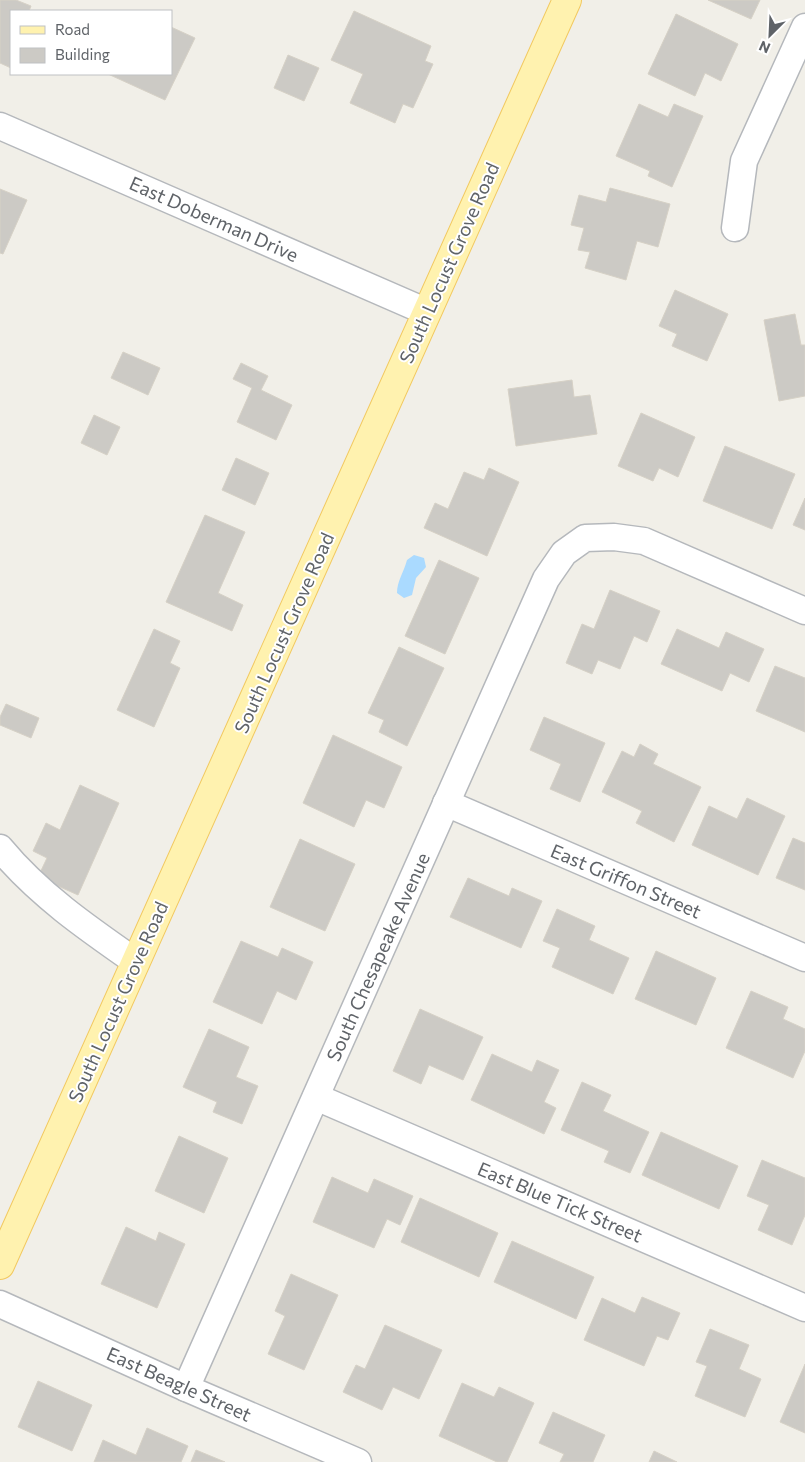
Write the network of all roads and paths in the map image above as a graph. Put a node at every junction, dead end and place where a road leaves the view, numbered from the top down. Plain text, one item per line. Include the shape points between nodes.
1 (567, 0) edge
2 (805, 27) edge
3 (0, 126) edge
4 (734, 228) dead end
5 (427, 312) junction
6 (805, 611) edge
7 (446, 803) junction
8 (0, 848) edge
9 (805, 958) edge
10 (136, 962) junction
11 (316, 1097) junction
12 (0, 1265) edge
13 (0, 1304) edge
14 (805, 1308) edge
15 (186, 1388) junction
16 (358, 1462) edge

1 - 5 main road, South Locust Grove Road
2 - 4 street via 744,161
3 - 5 street, East Doberman Drive
5 - 10 main road, South Locust Grove Road
6 - 7 street, South Chesapeake Avenue via 644,541 614,536 585,538 564,553 546,579
7 - 9 street, East Griffon Street
7 - 11 street, South Chesapeake Avenue
8 - 10 street via 16,868 69,915
10 - 12 main road, South Locust Grove Road
11 - 14 street, East Blue Tick Street
11 - 15 street, South Chesapeake Avenue
13 - 15 street, East Beagle Street
15 - 16 street, East Beagle Street

